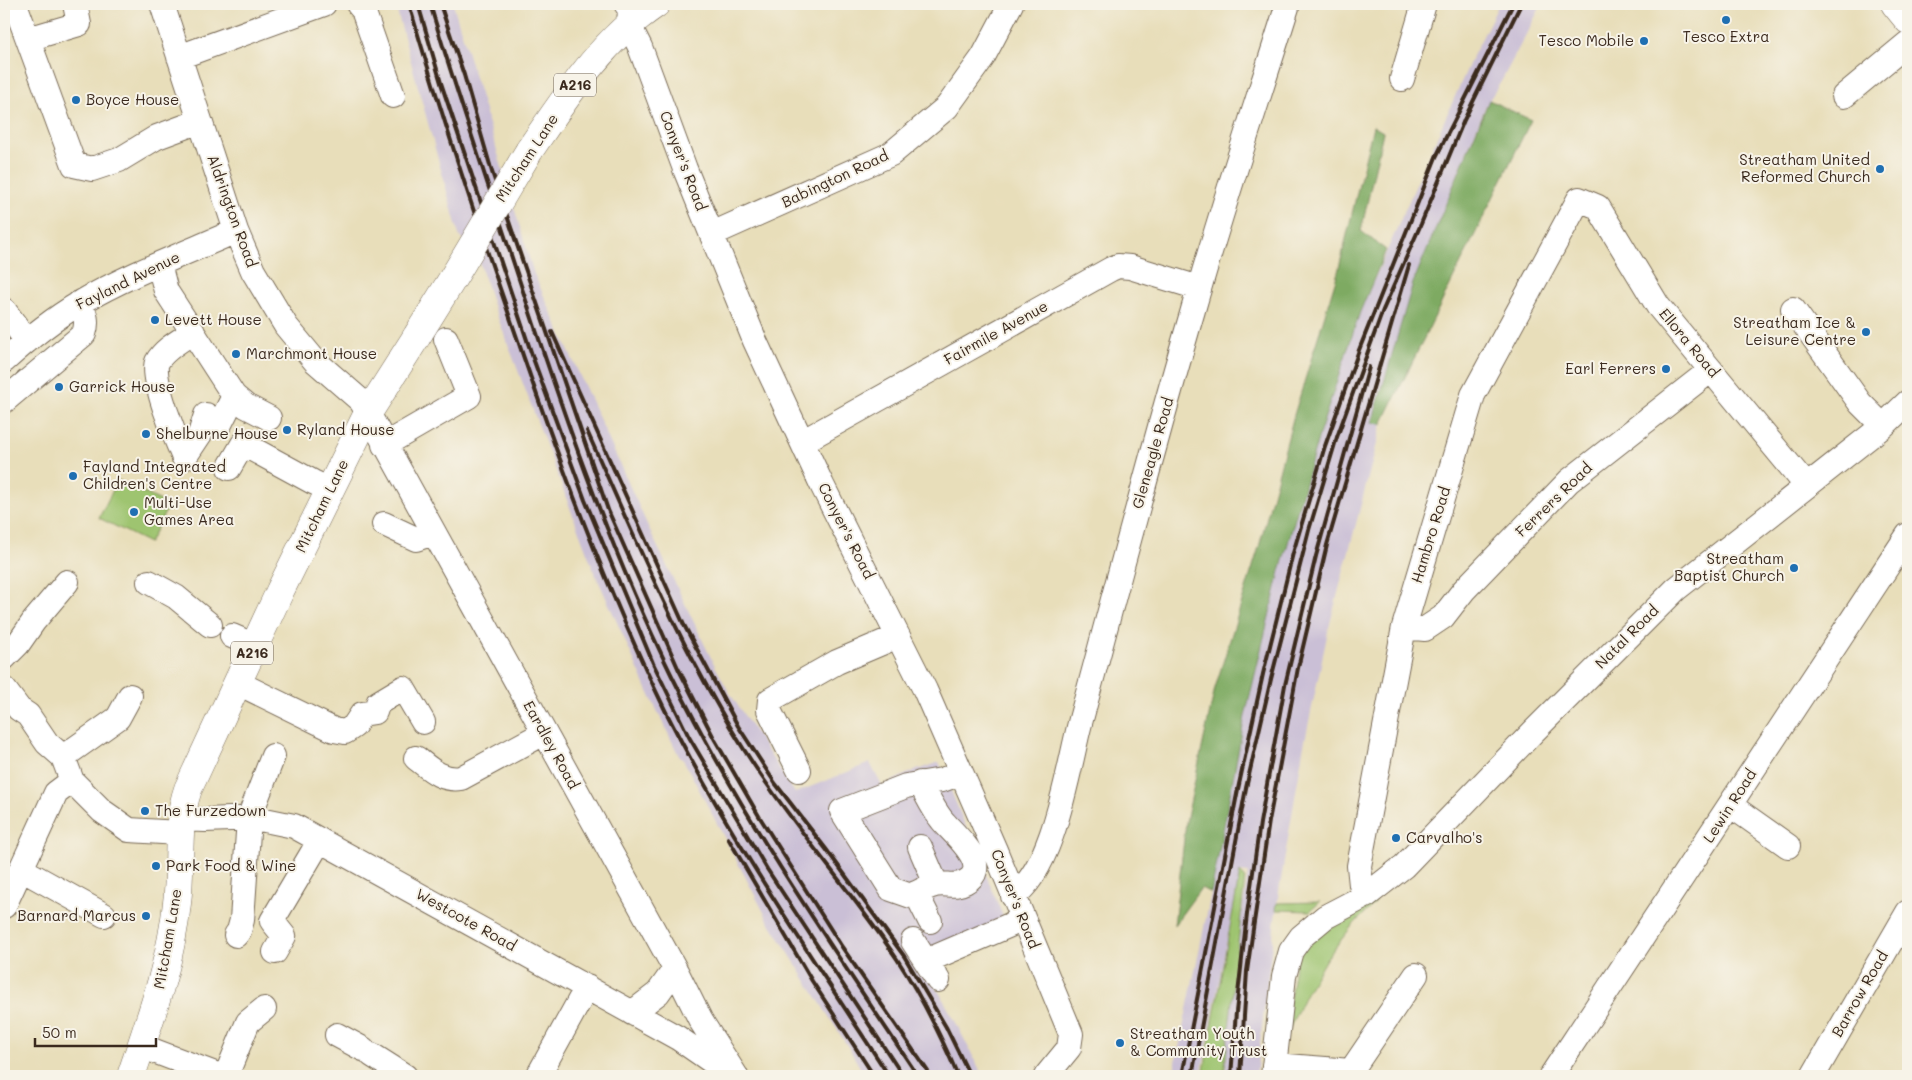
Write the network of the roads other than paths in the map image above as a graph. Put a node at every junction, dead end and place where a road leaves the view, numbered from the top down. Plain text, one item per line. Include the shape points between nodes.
1 (15, 4) edge
2 (75, 4) edge
3 (162, 4) edge
4 (324, 4) edge
5 (358, 4) edge
6 (656, 4) edge
7 (1011, 4) edge
8 (1288, 4) edge
9 (1424, 4) edge
10 (1895, 4) edge
11 (628, 14) edge
12 (1908, 20) edge
13 (28, 39) junction
14 (1908, 43) edge
15 (179, 57) junction
16 (1402, 79) dead end
17 (393, 96) dead end
18 (1844, 96) dead end
19 (200, 121) junction
20 (1579, 199) joint
21 (236, 231) junction
22 (712, 234) junction
23 (159, 264) junction
24 (1199, 288) junction
25 (79, 303) junction
26 (1793, 309) dead end
27 (4, 310) edge
28 (193, 332) junction
29 (446, 339) dead end
30 (27, 341) junction
31 (4, 361) edge
32 (1711, 370) junction
33 (234, 396) junction
34 (4, 401) edge
35 (1908, 402) edge
36 (368, 413) junction
37 (269, 418) dead end
38 (1883, 426) junction
39 (802, 442) junction
40 (384, 445) junction
41 (229, 468) dead end
42 (1806, 485) junction
43 (330, 490) junction
44 (384, 524) dead end
45 (433, 533) junction
46 (1908, 535) edge
47 (67, 582) dead end
48 (149, 582) dead end
49 (210, 624) dead end
50 (1404, 627) junction
51 (898, 636) junction
52 (4, 658) edge
53 (238, 683) junction
54 (4, 689) edge
55 (130, 696) dead end
56 (423, 722) dead end
57 (544, 733) junction
58 (273, 756) dead end
59 (63, 757) junction
60 (416, 758) dead end
61 (800, 770) dead end
62 (961, 773) junction
63 (72, 782) junction
64 (920, 783) junction
65 (1730, 805) junction
66 (249, 818) junction
67 (180, 826) junction
68 (320, 840) junction
69 (1788, 846) dead end
70 (920, 847) dead end
71 (20, 869) junction
72 (908, 893) junction
73 (1367, 895) junction
74 (4, 906) edge
75 (1018, 906) junction
76 (1908, 912) edge
77 (104, 915) dead end
78 (930, 921) dead end
79 (236, 936) dead end
80 (913, 941) dead end
81 (276, 952) dead end
82 (675, 969) junction
83 (1416, 975) dead end
84 (587, 987) junction
85 (264, 1009) dead end
86 (632, 1013) junction
87 (337, 1035) dead end
88 (141, 1046) junction
89 (1274, 1071) edge
90 (131, 1076) edge
91 (220, 1076) edge
92 (226, 1076) edge
93 (405, 1076) edge
94 (538, 1076) edge
95 (735, 1076) edge
96 (1046, 1076) edge
97 (1551, 1076) edge
98 (1812, 1076) edge

1 - 13 street
2 - 13 street via 79,24
3 - 15 street, Aldrington Road
4 - 15 street
5 - 17 street via 363,10
6 - 11 main road, Mitcham Lane / A216
7 - 22 street, Babington Road via 983,57 947,107 892,154
8 - 24 street, Gleneagle Road
9 - 16 street
10 - 12 main road
11 - 22 street, Conyer's Road
11 - 36 main road, Mitcham Lane / A216, bridge via 529,151
13 - 19 street via 74,165 92,169 119,160 157,136
14 - 18 street
15 - 19 street, Aldrington Road
19 - 21 street, Aldrington Road
20 - 32 street, Ellora Road via 1598,207 1658,306
20 - 50 street, Hambro Road via 1473,395
21 - 23 street, Fayland Avenue
21 - 36 street, Aldrington Road via 253,271 286,326
22 - 39 street, Conyer's Road via 755,341
23 - 25 street, Fayland Avenue
23 - 28 street via 166,291
24 - 39 street, Fairmile Avenue via 1118,266
24 - 75 street, Gleneagle Road via 1077,735 1054,832 1023,889
25 - 30 street, Fayland Avenue
25 - 34 street via 85,312 87,325 84,334
26 - 38 street via 1860,402
27 - 30 street
28 - 33 street
28 - 33 street via 162,355 156,364 170,424 184,458 200,434 206,415 220,424
29 - 40 street via 469,396
30 - 31 street, Fayland Avenue
32 - 42 street, Ellora Road
32 - 50 street, Ferrers Road via 1569,482 1464,590 1443,617 1425,629
33 - 37 street
35 - 38 street, Natal Road
36 - 40 street, Eardley Road
36 - 43 main road, Mitcham Lane / A216
38 - 42 street, Natal Road
39 - 51 street, Conyer's Road
40 - 45 street, Eardley Road
41 - 43 street via 244,444
42 - 73 street, Natal Road via 1676,589 1404,866
43 - 53 main road, Mitcham Lane / A216 via 244,641
44 - 45 street via 416,539
45 - 57 street, Eardley Road
46 - 65 street, Lewin Road
47 - 52 street
48 - 49 street via 176,597
50 - 73 street, Hambro Road via 1359,866 1361,884
51 - 61 street via 837,662 770,700 769,710
51 - 62 street, Conyer's Road
53 - 56 street via 334,730 345,732 362,714 375,712 378,703 403,688
53 - 67 main road, Mitcham Lane / A216 via 191,780
54 - 59 street via 28,715 47,743
55 - 59 street via 118,718
57 - 60 street via 461,778 450,780 436,774
57 - 82 street, Eardley Road
58 - 66 street
59 - 63 street
62 - 64 street
62 - 75 street, Conyer's Road
63 - 67 street, Westcote Road via 102,812 129,830
63 - 71 street via 56,793
64 - 72 street via 941,819 967,846 974,867 971,878 964,883
64 - 72 street via 842,811 891,889
65 - 69 street
65 - 97 street, Lewin Road
66 - 67 street, Westcote Road via 205,820
66 - 68 street, Westcote Road via 294,826
66 - 79 street via 242,920
67 - 88 main road, Mitcham Lane / A216 via 177,903 172,936 159,992
68 - 81 street via 272,921 284,936
68 - 84 street, Westcote Road
70 - 72 street
71 - 74 street
71 - 77 street
72 - 78 street
73 - 89 street, Natal Road via 1325,917 1301,937 1291,951 1284,976
75 - 80 street, Gleneagle Road via 1010,925 932,970
75 - 96 street, Conyer's Road via 1071,1034 1069,1048
76 - 98 street, Barrow Road
82 - 86 street via 658,993
82 - 95 street, Eardley Road via 701,1022
83 - 89 street via 1351,1071
84 - 86 street, Westcote Road
84 - 94 street
85 - 92 street via 248,1022
86 - 95 street, Westcote Road via 678,1038
87 - 93 street
88 - 90 main road, Mitcham Lane / A216
88 - 91 street

